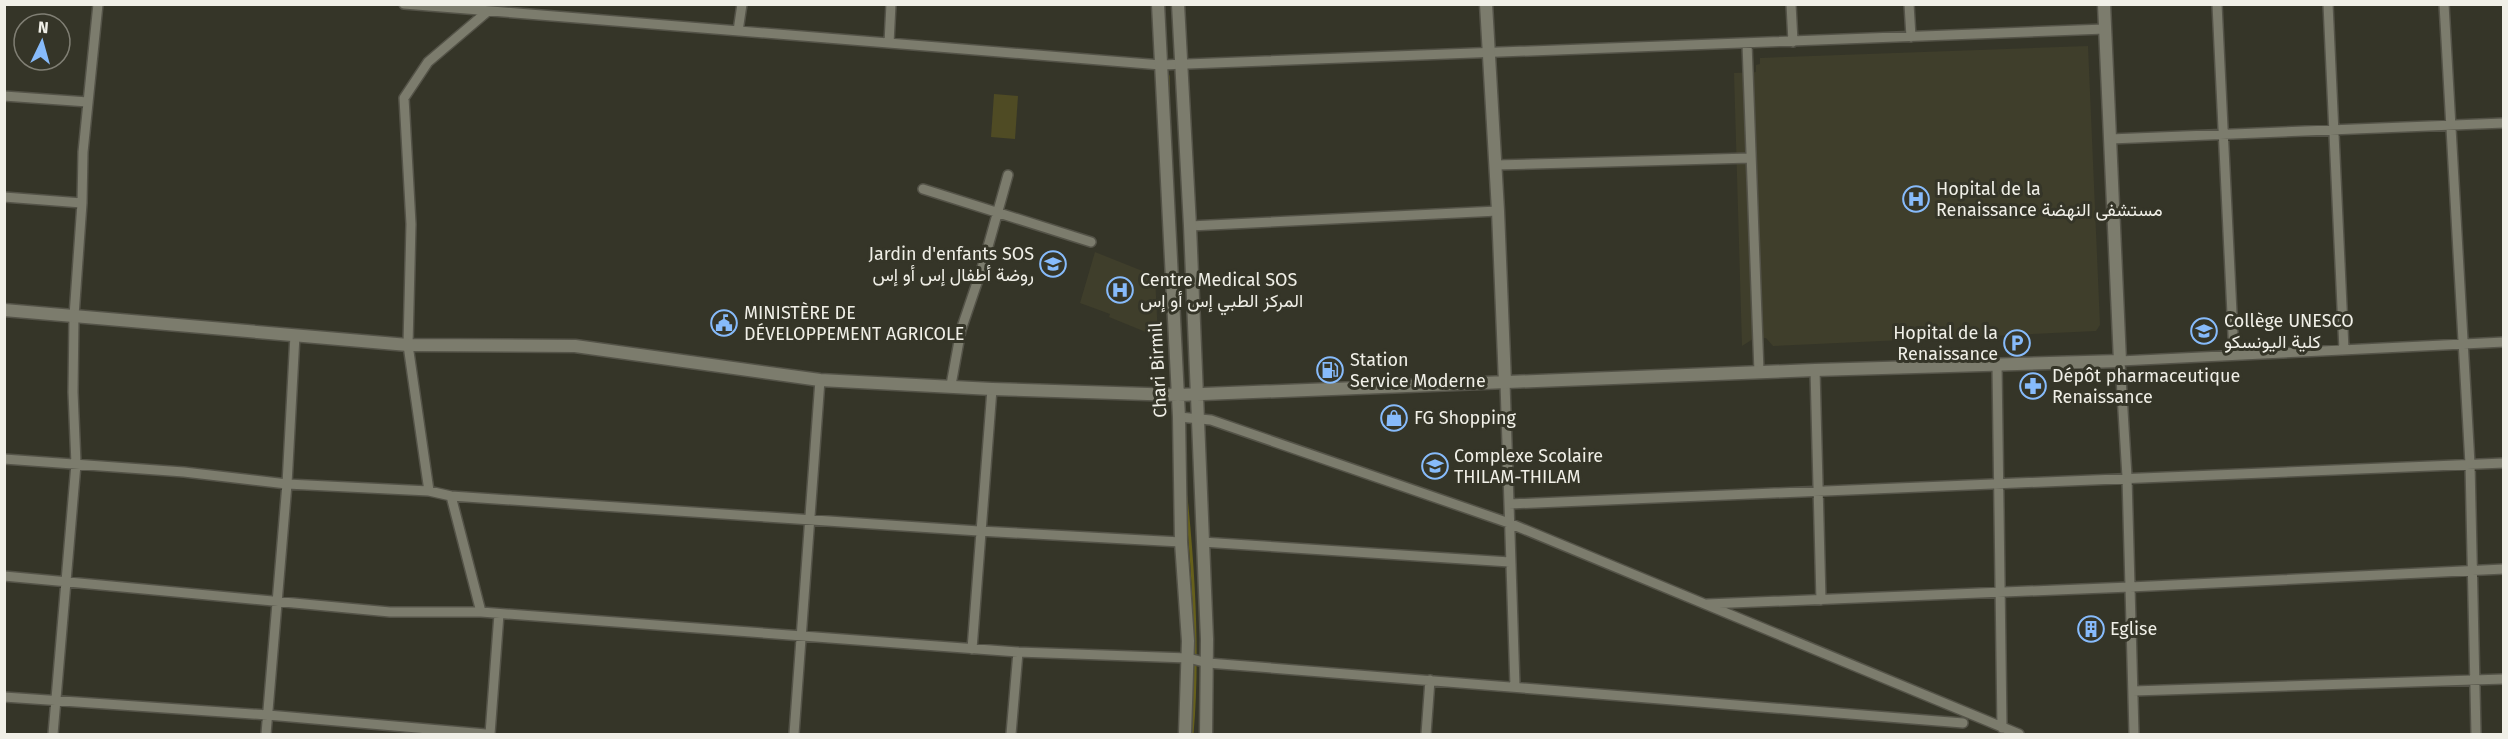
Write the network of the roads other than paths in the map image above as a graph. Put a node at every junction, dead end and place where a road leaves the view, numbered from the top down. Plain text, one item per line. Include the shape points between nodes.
1 (404, 4) edge
2 (742, 4) edge
3 (891, 4) edge
4 (1158, 4) edge
5 (1178, 4) edge
6 (1486, 4) edge
7 (1791, 4) edge
8 (1909, 4) edge
9 (2104, 4) edge
10 (2217, 4) edge
11 (2328, 4) edge
12 (2444, 4) edge
13 (97, 5) edge
14 (410, 5) edge
15 (488, 12) junction
16 (2105, 30) junction
17 (738, 31) junction
18 (1911, 37) junction
19 (1793, 42) junction
20 (888, 43) junction
21 (1747, 44) junction
22 (1489, 52) junction
23 (1171, 64) junction
24 (4, 96) edge
25 (88, 102) junction
26 (2504, 123) edge
27 (2452, 126) junction
28 (2334, 132) junction
29 (2225, 136) junction
30 (2110, 139) junction
31 (1751, 158) junction
32 (1496, 165) junction
33 (1008, 175) dead end
34 (923, 189) dead end
35 (4, 197) edge
36 (82, 203) junction
37 (1498, 211) junction
38 (998, 213) junction
39 (1190, 226) junction
40 (1091, 242) dead end
41 (4, 310) edge
42 (74, 316) junction
43 (295, 335) junction
44 (2504, 342) edge
45 (2463, 344) junction
46 (408, 345) junction
47 (2344, 350) junction
48 (2234, 355) junction
49 (2120, 361) junction
50 (1997, 364) junction
51 (1815, 369) junction
52 (1759, 372) junction
53 (820, 380) junction
54 (1505, 383) junction
55 (951, 385) junction
56 (992, 389) junction
57 (1178, 394) junction
58 (1196, 395) junction
59 (1179, 417) junction
60 (1197, 417) junction
61 (4, 459) edge
62 (2504, 463) edge
63 (76, 464) junction
64 (2470, 464) junction
65 (2127, 477) junction
66 (287, 484) junction
67 (1997, 484) junction
68 (429, 491) junction
69 (1817, 492) junction
70 (451, 496) junction
71 (1509, 504) junction
72 (808, 520) junction
73 (1509, 523) junction
74 (979, 531) junction
75 (1181, 542) junction
76 (1202, 542) junction
77 (1510, 562) junction
78 (2504, 569) edge
79 (2472, 570) junction
80 (4, 576) edge
81 (65, 581) junction
82 (2130, 587) junction
83 (2000, 593) junction
84 (1821, 600) junction
85 (276, 603) junction
86 (1704, 604) junction
87 (481, 612) junction
88 (499, 614) junction
89 (800, 637) junction
90 (972, 649) junction
91 (1018, 652) junction
92 (1188, 658) junction
93 (1208, 663) junction
94 (2475, 679) junction
95 (2504, 679) edge
96 (1430, 680) junction
97 (1515, 687) junction
98 (2133, 691) junction
99 (4, 697) edge
100 (55, 701) junction
101 (268, 715) junction
102 (1964, 718) junction
103 (2002, 728) junction
104 (53, 735) edge
105 (266, 735) edge
106 (488, 735) edge
107 (794, 735) edge
108 (1011, 735) edge
109 (1185, 735) edge
110 (1206, 735) edge
111 (1426, 735) edge
112 (1962, 735) edge
113 (2019, 735) edge
114 (2134, 735) edge
115 (2476, 735) edge

1 - 14 street
2 - 17 street
3 - 20 street
4 - 23 street, Chari Birmil
5 - 23 street, Chari Birmil
6 - 22 street
7 - 19 street
8 - 18 street
9 - 16 street
10 - 29 street
11 - 28 street
12 - 27 street
13 - 25 street
14 - 15 street
15 - 17 street
15 - 46 street via 428,62 404,98 411,224
16 - 18 street
16 - 30 street
17 - 20 street
18 - 19 street
19 - 21 street
20 - 23 street
21 - 22 street
21 - 31 street
22 - 23 street
22 - 32 street
23 - 39 street, Chari Birmil
23 - 57 street, Chari Birmil
24 - 25 street
25 - 36 street
26 - 27 street
27 - 28 street
27 - 45 street
28 - 29 street
28 - 47 street
29 - 30 street
29 - 48 street
30 - 49 street
31 - 32 street
31 - 52 street
32 - 37 street
33 - 38 street
34 - 38 street
35 - 36 street
36 - 42 street
37 - 39 street
37 - 54 street
38 - 40 street
38 - 55 street via 961,330
39 - 58 street, Chari Birmil
41 - 42 street
42 - 43 street
42 - 63 street
43 - 46 street
43 - 66 street
44 - 45 street
45 - 47 street
45 - 64 street
46 - 53 street via 575,346
46 - 68 street
47 - 48 street
48 - 49 street
49 - 50 street
49 - 65 street
50 - 51 street
50 - 67 street
51 - 52 street
51 - 69 street
52 - 54 street
53 - 55 street
53 - 72 street
54 - 58 street
54 - 71 street
55 - 56 street
56 - 57 street
56 - 74 street
57 - 58 street
57 - 59 street, Chari Birmil
58 - 60 street, Chari Birmil
59 - 60 street
59 - 75 street, Chari Birmil
60 - 73 street
60 - 76 street, Chari Birmil
61 - 63 street
62 - 64 street
63 - 66 street
63 - 81 street
64 - 65 street
64 - 79 street
65 - 67 street
65 - 82 street
66 - 68 street
66 - 85 street
67 - 69 street
67 - 83 street
68 - 70 street
69 - 71 street
69 - 84 street
70 - 72 street
70 - 87 street
71 - 73 street
72 - 74 street
72 - 89 street
73 - 77 street
73 - 86 street
74 - 75 street
74 - 90 street
75 - 92 street, Chari Birmil
76 - 77 street
76 - 93 street, Chari Birmil
77 - 97 street
78 - 79 street
79 - 82 street
79 - 94 street
80 - 81 street
81 - 85 street
81 - 100 street
82 - 83 street
82 - 98 street
83 - 84 street
83 - 103 street
84 - 86 street
85 - 87 street via 390,612
85 - 101 street
86 - 102 street
87 - 88 street
88 - 89 street
88 - 106 street
89 - 90 street
89 - 107 street
90 - 91 street
91 - 92 street
91 - 108 street
92 - 93 street
92 - 109 street, Chari Birmil
93 - 96 street
93 - 110 street, Chari Birmil
94 - 95 street
94 - 98 street
94 - 115 street
96 - 97 street
96 - 111 street
97 - 102 street
98 - 114 street
99 - 100 street
100 - 101 street
100 - 104 street
101 - 105 street
101 - 106 street
102 - 103 street
102 - 112 street
103 - 113 street

